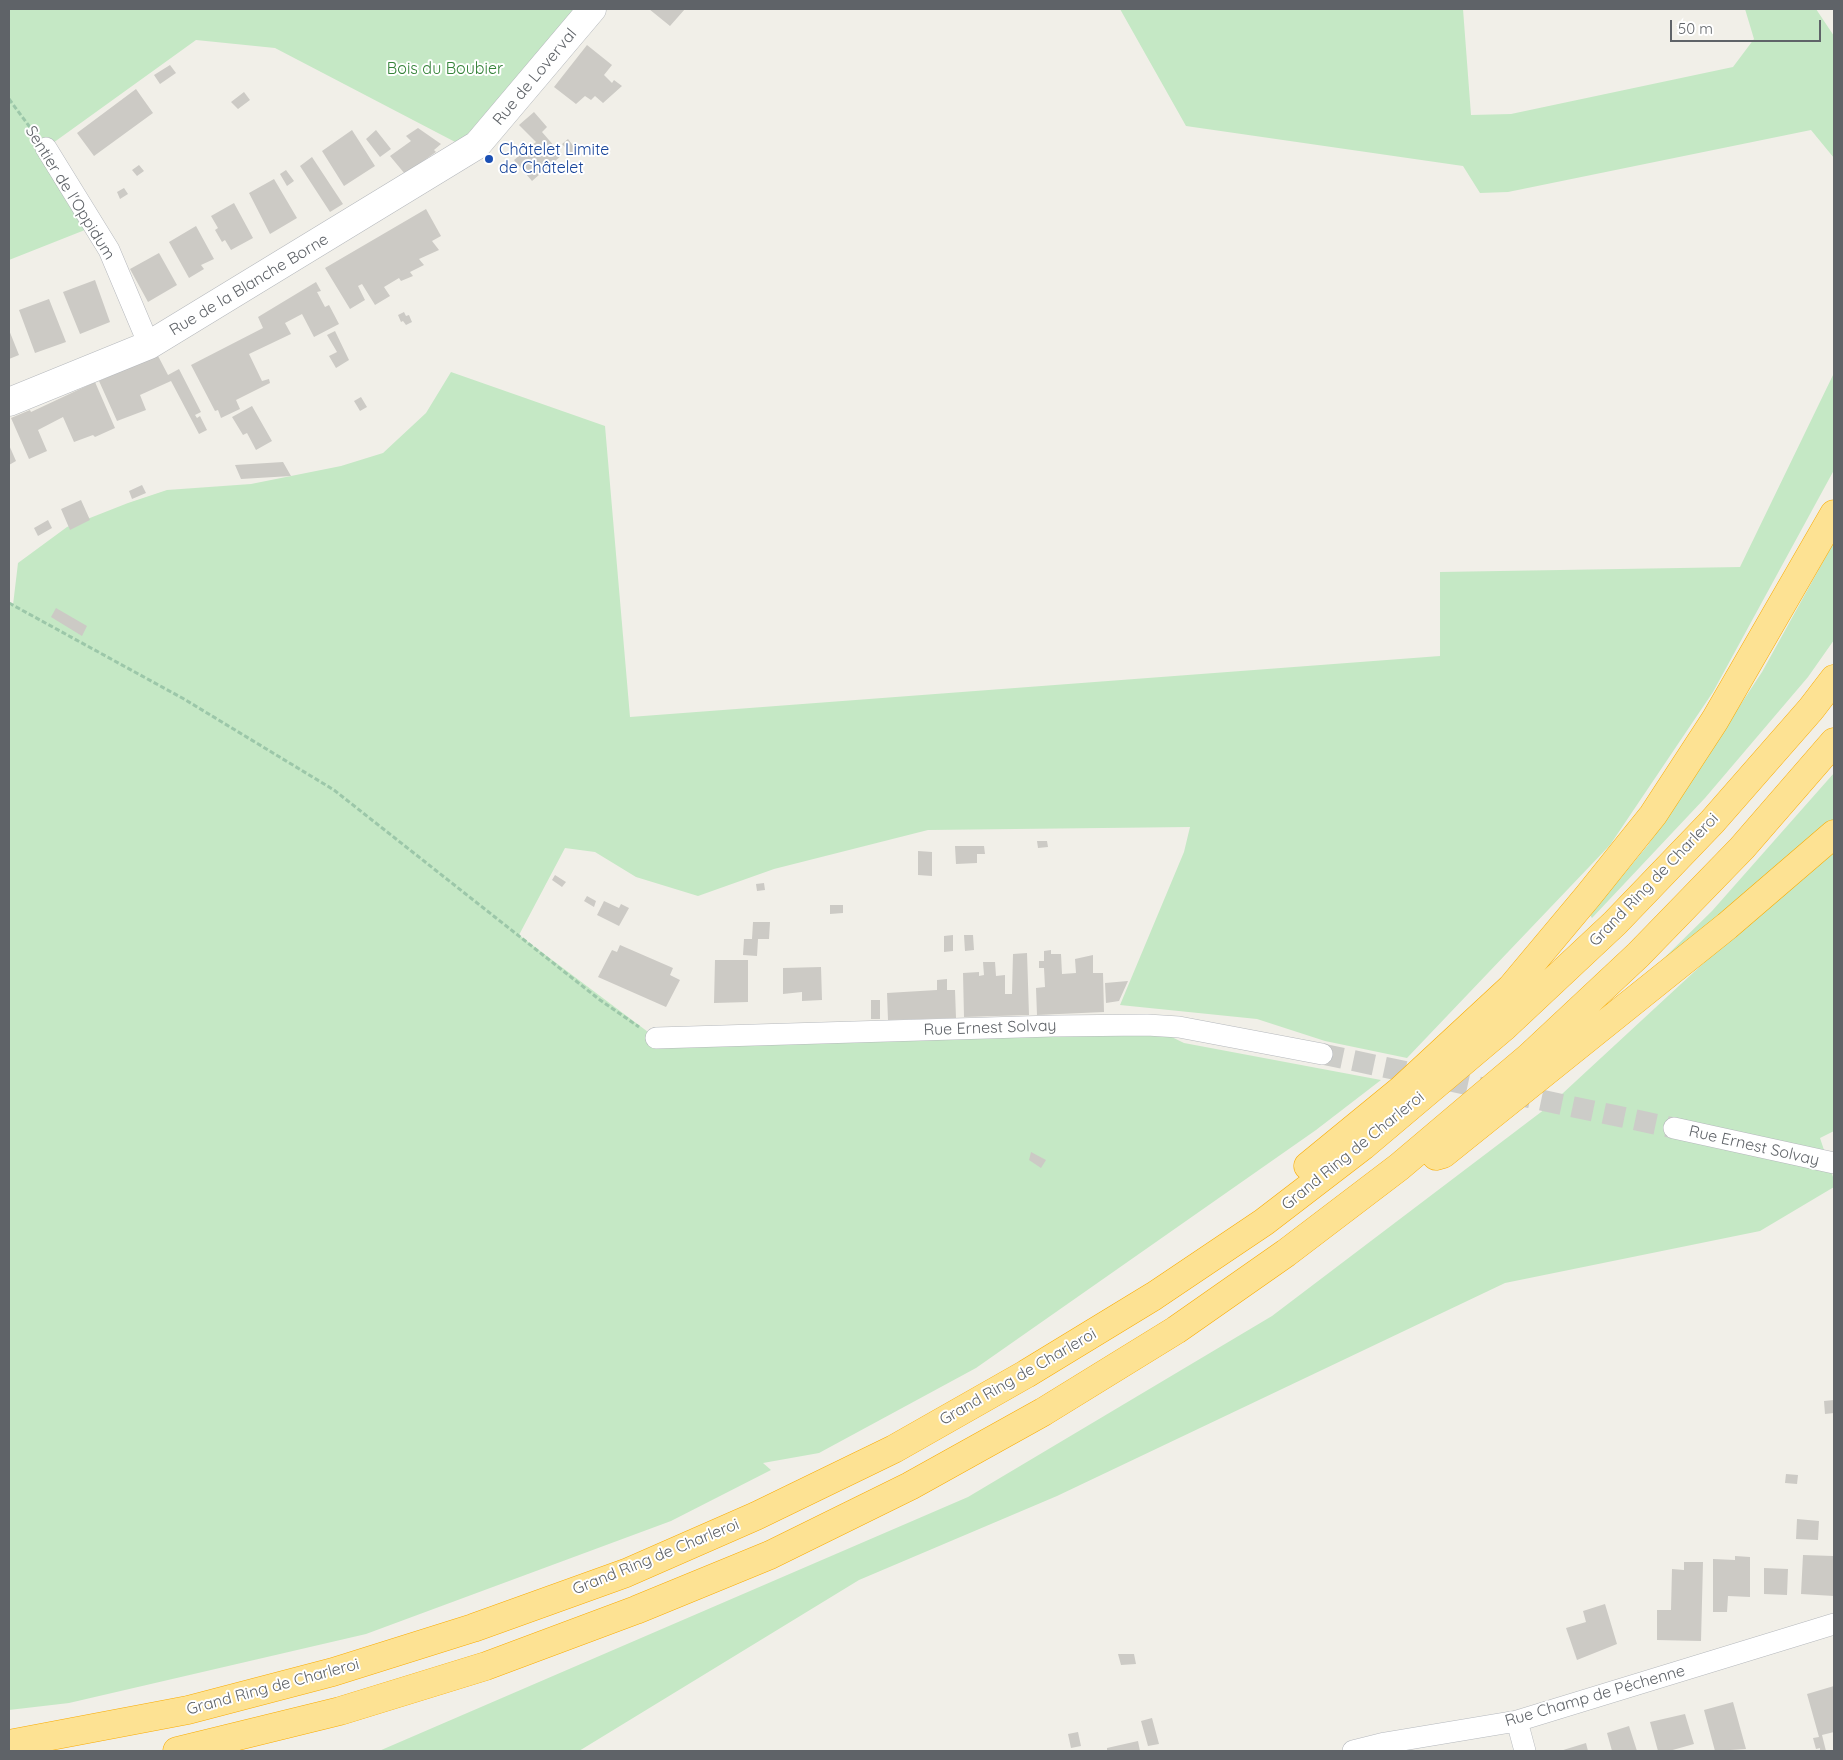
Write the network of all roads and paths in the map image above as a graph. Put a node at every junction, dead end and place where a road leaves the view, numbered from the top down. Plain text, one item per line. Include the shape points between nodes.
1 (592, 9) edge
2 (9, 100) edge
3 (477, 145) joint
4 (46, 148) joint
5 (149, 345) junction
6 (9, 402) edge
7 (1834, 514) edge
8 (9, 602) edge
9 (1834, 679) edge
10 (1834, 742) edge
11 (1834, 834) edge
12 (656, 1038) joint
13 (1322, 1054) tunnel mouth
14 (1674, 1128) tunnel mouth
15 (1834, 1163) edge
16 (1399, 1168) junction
17 (1264, 1222) junction
18 (1834, 1624) edge
19 (1517, 1721) junction
20 (9, 1744) edge
21 (177, 1751) edge
22 (1353, 1751) edge
23 (1525, 1751) edge

1 - 3 street, Rue de Loverval
2 - 4 path, Sentier de l'Oppidum
3 - 5 street, Rue de la Blanche Borne
4 - 5 street, Sentier de l'Oppidum via 109,250
5 - 6 street, Rue de la Blanche Borne
7 - 17 highway via 1715,720 1652,815 1588,896 1511,988 1402,1089 1310,1164
8 - 12 path via 184,698 334,790 600,1000
9 - 17 highway, Grand Ring de Charleroi via 1712,822 1615,924 1504,1027 1363,1146
10 - 16 highway via 1742,848 1638,955 1529,1057
11 - 16 highway via 1726,926 1443,1154
12 - 13 street, Rue Ernest Solvay via 1147,1025 1179,1027
14 - 15 street, Rue Ernest Solvay
16 - 21 highway via 1286,1253 1168,1335 1043,1412 910,1486 770,1555 486,1666 340,1711
17 - 20 highway, Grand Ring de Charleroi via 1154,1296 894,1450 756,1516 626,1572 473,1628 333,1672 188,1710
18 - 19 street, Rue Champ de Péchenne
19 - 22 street, Rue Champ de Péchenne
19 - 23 street

